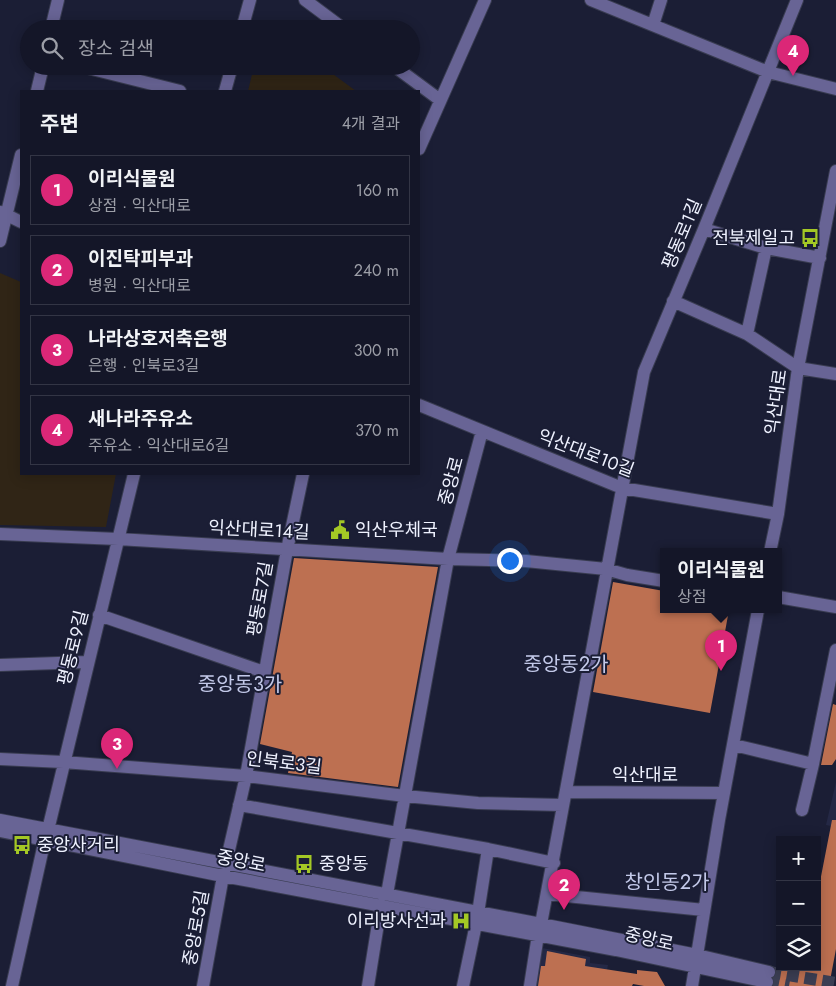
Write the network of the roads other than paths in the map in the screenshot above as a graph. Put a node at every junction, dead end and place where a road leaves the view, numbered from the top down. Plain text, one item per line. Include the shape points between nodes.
1 (58, 0) edge
2 (250, 0) edge
3 (305, 0) edge
4 (485, 0) edge
5 (591, 0) edge
6 (661, 0) edge
7 (797, 0) edge
8 (53, 20) edge
9 (244, 20) edge
10 (332, 20) edge
11 (653, 25) junction
12 (768, 72) junction
13 (41, 75) edge
14 (116, 75) edge
15 (229, 75) edge
16 (406, 75) edge
17 (836, 88) edge
18 (37, 90) edge
19 (176, 90) edge
20 (225, 90) edge
21 (440, 100) junction
22 (420, 146) edge
23 (20, 158) edge
24 (836, 171) edge
25 (3, 213) edge
26 (20, 222) edge
27 (704, 229) junction
28 (0, 240) edge
29 (766, 248) junction
30 (820, 258) junction
31 (673, 300) junction
32 (748, 334) junction
33 (798, 368) junction
34 (836, 374) edge
35 (420, 405) edge
36 (482, 431) junction
37 (134, 475) edge
38 (302, 475) edge
39 (622, 488) junction
40 (778, 514) junction
41 (0, 534) edge
42 (118, 539) junction
43 (771, 548) edge
44 (287, 550) junction
45 (448, 559) junction
46 (606, 569) junction
47 (660, 580) edge
48 (782, 598) edge
49 (836, 606) edge
50 (757, 613) edge
51 (99, 615) junction
52 (836, 650) edge
53 (87, 662) junction
54 (0, 665) edge
55 (264, 672) junction
56 (734, 745) junction
57 (0, 759) edge
58 (64, 762) junction
59 (813, 764) junction
60 (246, 776) junction
61 (566, 792) junction
62 (724, 793) junction
63 (405, 796) junction
64 (239, 805) junction
65 (562, 805) junction
66 (802, 810) dead end
67 (0, 820) edge
68 (0, 831) edge
69 (398, 834) junction
70 (47, 835) junction
71 (488, 849) junction
72 (554, 862) junction
73 (225, 870) junction
74 (547, 894) junction
75 (384, 899) junction
76 (704, 910) junction
77 (477, 918) junction
78 (540, 929) junction
79 (696, 962) junction
80 (768, 977) tunnel mouth
81 (12, 986) edge
82 (204, 986) edge
83 (368, 986) edge
84 (463, 986) edge
85 (530, 986) edge
86 (692, 986) edge

1 - 8 street
2 - 9 street
3 - 10 street
4 - 21 street
5 - 11 street
6 - 11 street
7 - 12 street, 평동로1길
11 - 12 street
12 - 17 street
12 - 27 street, 평동로1길
13 - 18 street
14 - 19 street
15 - 20 street
16 - 21 street
21 - 22 street
23 - 25 street
24 - 30 street, 익산대로
25 - 26 street
25 - 28 street
27 - 29 street
27 - 31 street, 평동로1길
29 - 30 street
29 - 32 street
30 - 33 street, 익산대로
31 - 32 street
31 - 39 street, 평동로1길 via 644,372
32 - 33 street
33 - 34 street
33 - 40 street, 익산대로
35 - 36 street, 익산대로10길
36 - 39 street, 익산대로10길
36 - 45 street, 중앙로
37 - 42 street, 평동로9길
38 - 44 street, 평동로7길
39 - 40 street, 익산대로10길
39 - 46 street
40 - 43 street, 익산대로
41 - 42 street, 익산대로14길
42 - 44 street, 익산대로14길
42 - 51 street, 평동로9길
44 - 45 street, 익산대로14길
44 - 55 street, 평동로7길
45 - 46 street, 익산대로14길 via 526,560
45 - 63 street, 중앙로
46 - 47 street, 익산대로14길
46 - 61 street
48 - 49 street
50 - 56 street
51 - 53 street, 평동로9길
51 - 55 street
52 - 59 street
53 - 54 street
53 - 58 street, 평동로9길
55 - 60 street, 평동로7길
56 - 59 street
56 - 62 street
57 - 58 street, 인북로3길
58 - 60 street, 인북로3길
58 - 70 street, 평동로9길
59 - 66 street
60 - 63 street, 인북로3길
60 - 64 street, 평동로7길
61 - 62 street, 익산대로
61 - 65 street
62 - 76 street
63 - 65 street, 인북로3길 via 478,803
63 - 69 street, 중앙로
64 - 69 street
64 - 73 street, 평동로7길
65 - 72 street
67 - 70 street, 중앙로
68 - 70 street, 중앙로
69 - 71 street
69 - 75 street, 중앙로
70 - 73 street, 중앙로
70 - 81 street, 평동로9길
71 - 72 street
71 - 77 street
72 - 74 street
73 - 75 street, 중앙로
73 - 82 street, 중앙로5길
74 - 76 street
74 - 78 street
75 - 77 street, 중앙로
75 - 83 street
76 - 79 street
77 - 78 street, 중앙로
77 - 84 street
78 - 79 street, 중앙로 via 616,950
78 - 85 street
79 - 80 street, 중앙로
79 - 86 street

